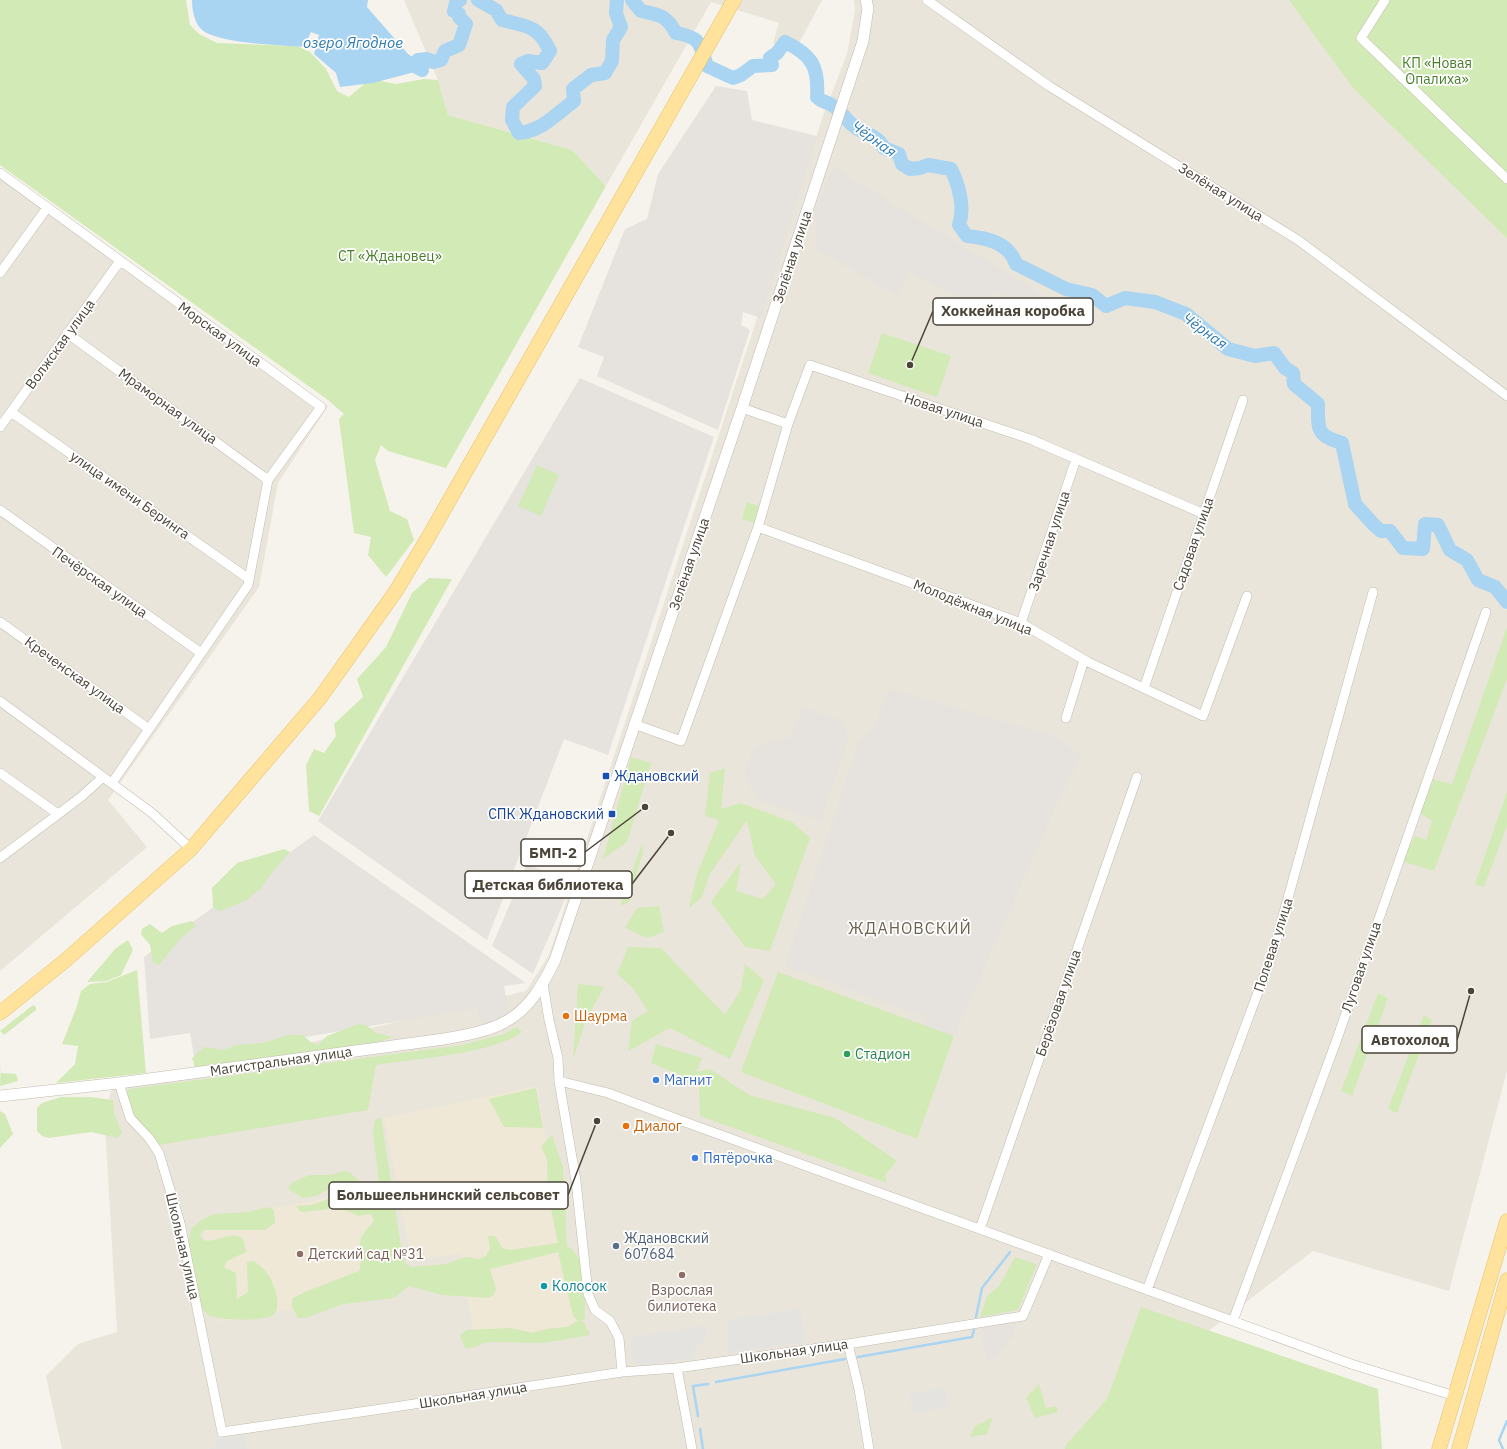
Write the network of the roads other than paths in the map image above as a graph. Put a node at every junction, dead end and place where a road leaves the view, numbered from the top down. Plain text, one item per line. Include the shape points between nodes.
1 (734, 0) edge
2 (866, 0) edge
3 (927, 0) edge
4 (1385, 0) edge
5 (0, 173) edge
6 (1507, 179) edge
7 (47, 208) junction
8 (120, 261) junction
9 (0, 273) edge
10 (67, 333) junction
11 (1507, 396) edge
12 (1243, 400) dead end
13 (742, 408) junction
14 (11, 412) junction
15 (1, 423) edge
16 (788, 424) junction
17 (1076, 459) junction
18 (268, 480) junction
19 (0, 510) edge
20 (1204, 514) junction
21 (758, 527) junction
22 (249, 579) junction
23 (1373, 592) dead end
24 (1247, 596) dead end
25 (1486, 612) dead end
26 (0, 622) edge
27 (1021, 623) junction
28 (201, 653) junction
29 (1084, 660) junction
30 (1144, 688) junction
31 (0, 701) edge
32 (1066, 718) dead end
33 (634, 724) junction
34 (149, 729) junction
35 (0, 773) edge
36 (103, 777) junction
37 (1137, 777) dead end
38 (112, 784) junction
39 (58, 814) junction
40 (191, 849) junction
41 (0, 858) edge
42 (543, 984) junction
43 (0, 1012) edge
44 (559, 1081) junction
45 (119, 1082) junction
46 (0, 1096) edge
47 (1507, 1221) edge
48 (980, 1229) junction
49 (1049, 1254) junction
50 (1507, 1280) edge
51 (1147, 1290) junction
52 (1233, 1321) junction
53 (848, 1344) junction
54 (677, 1368) junction
55 (622, 1372) junction
56 (1455, 1396) junction
57 (692, 1449) edge
58 (869, 1449) edge
59 (1439, 1449) edge
60 (1459, 1449) edge

1 - 40 main road via 396,591 316,702
2 - 13 street, Зелёная улица via 868,8 863,41
3 - 11 street, Зелёная улица via 1049,86 1298,240
4 - 6 street via 1361,38
5 - 7 street, Морская улица
7 - 8 street, Морская улица
7 - 9 street
8 - 10 street, Волжская улица
8 - 18 street, Морская улица via 320,407
10 - 14 street, Волжская улица
10 - 18 street, Мраморная улица
12 - 20 street, Садовая улица
13 - 16 street
13 - 33 street, Зелёная улица
14 - 15 street, Волжская улица
14 - 22 street, улица имени Беринга
16 - 17 street, Новая улица via 810,365 1030,438
16 - 21 street
17 - 20 street, Новая улица
17 - 27 street, Заречная улица
18 - 22 street
19 - 28 street, Печёрская улица
20 - 30 street, Садовая улица
21 - 27 street, Молодёжная улица
21 - 33 street via 681,741
22 - 28 street via 248,585
23 - 51 street, Полевая улица via 1273,952
24 - 30 street, Молодёжная улица via 1203,716
25 - 52 street, Луговая улица via 1337,1039
26 - 34 street, Креченская улица
27 - 29 street, Молодёжная улица
28 - 34 street
29 - 30 street, Молодёжная улица
29 - 32 street
31 - 36 street
33 - 42 street, Зелёная улица via 555,960
34 - 38 street
35 - 39 street
36 - 38 street
36 - 39 street
37 - 48 street, Берёзовая улица
38 - 40 street via 152,813
39 - 41 street
40 - 43 main road via 72,955
42 - 44 street via 558,1058
42 - 45 street, Магистральная улица via 525,1009 510,1020 484,1031 444,1039
44 - 48 street via 608,1093
44 - 55 street via 576,1181 588,1294 595,1310 610,1321 619,1338
45 - 46 street, Магистральная улица
45 - 55 street, Школьная улица via 130,1118 150,1138 159,1153 180,1223 222,1432
47 - 56 main road
48 - 49 street
49 - 51 street
49 - 53 street, Школьная улица via 1023,1316
50 - 60 main road
51 - 52 street
52 - 56 street via 1351,1364
53 - 54 street, Школьная улица
53 - 58 street
54 - 55 street, Школьная улица
54 - 57 street
56 - 59 main road

